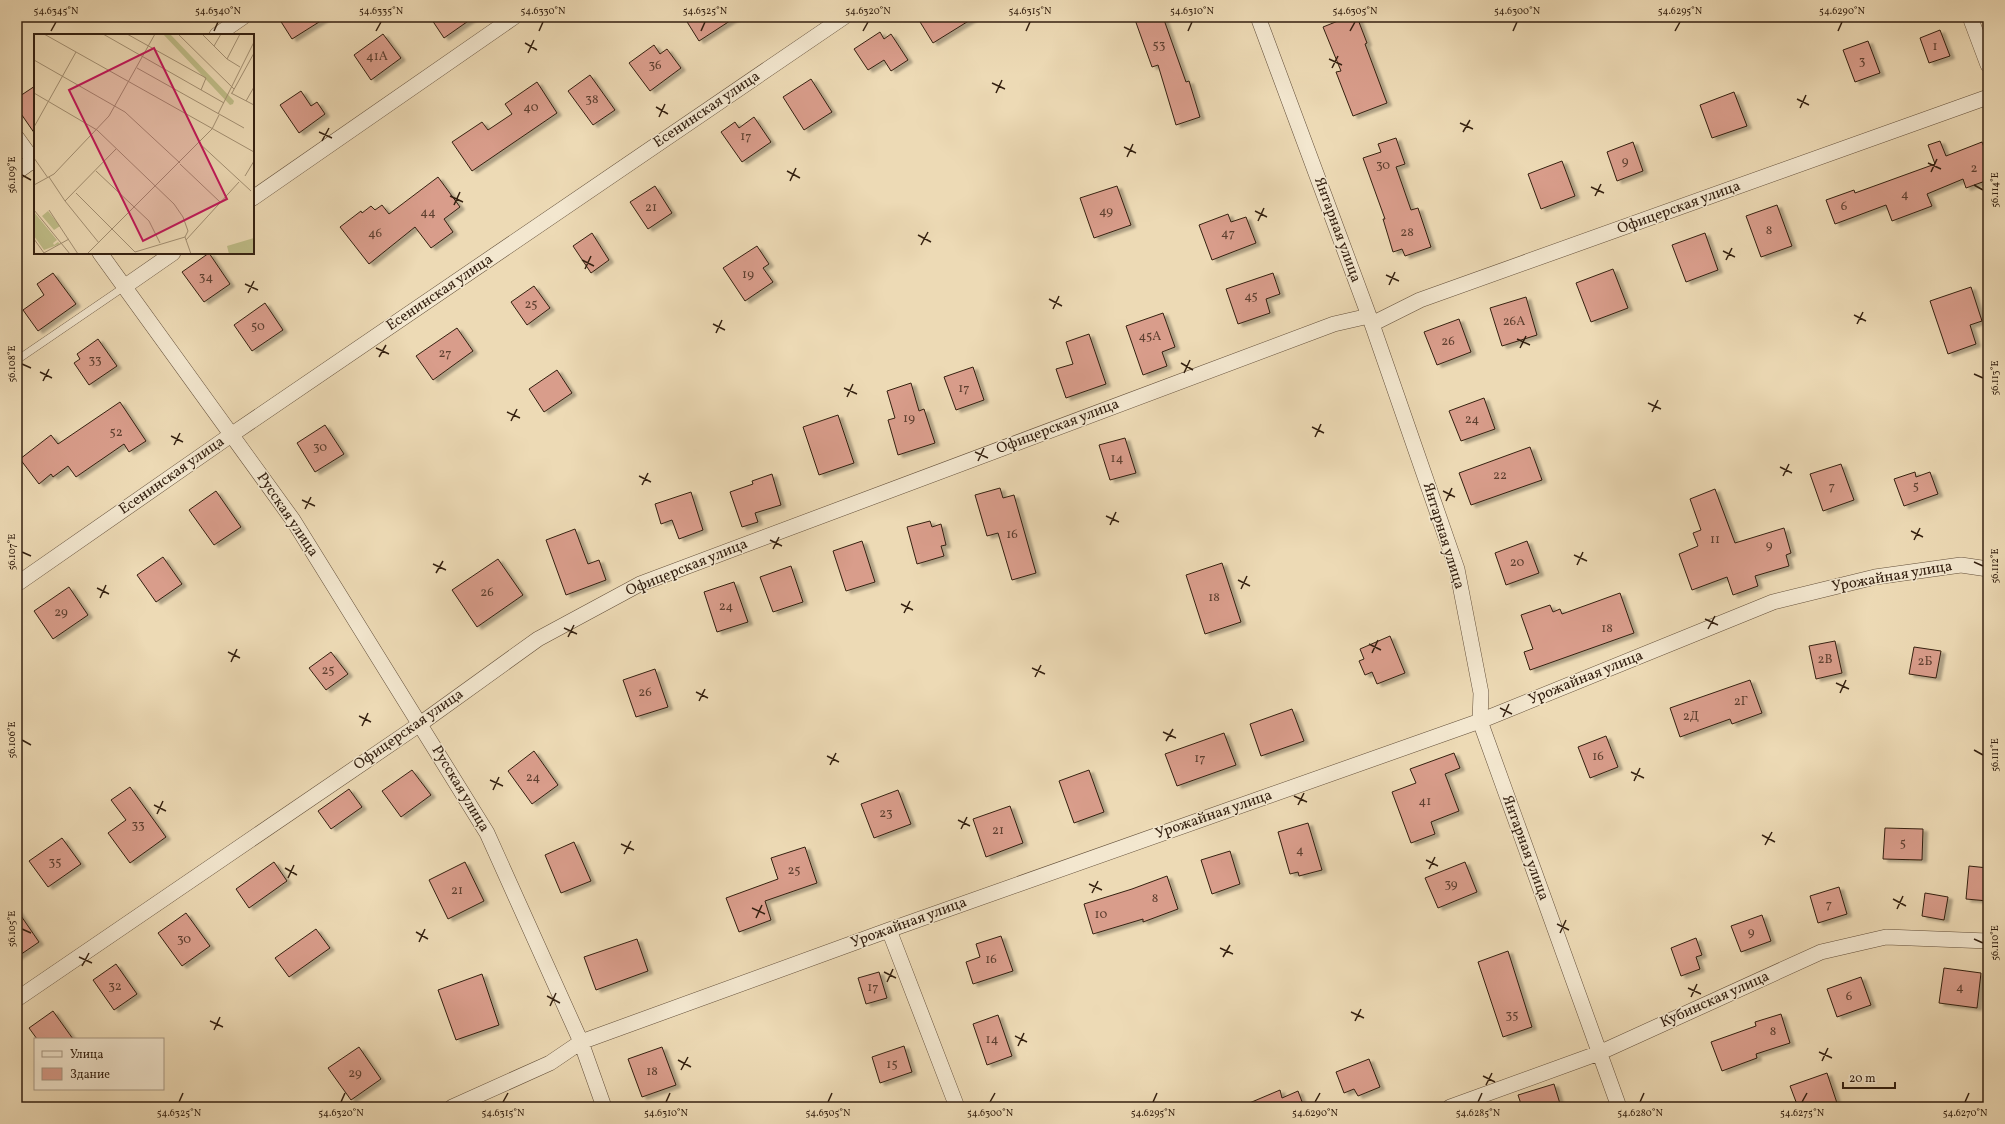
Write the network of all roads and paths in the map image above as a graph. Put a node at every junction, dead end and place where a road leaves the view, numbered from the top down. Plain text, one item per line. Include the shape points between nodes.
1 (244, 17) edge
2 (514, 17) edge
3 (844, 17) edge
4 (1258, 17) edge
5 (1970, 17) edge
6 (218, 34) edge
7 (1988, 65) edge
8 (1988, 97) edge
9 (17, 138) edge
10 (34, 161) edge
11 (17, 172) edge
12 (254, 197) edge
13 (101, 254) edge
14 (172, 254) edge
15 (124, 287) junction
16 (1371, 320) junction
17 (17, 360) edge
18 (231, 435) junction
19 (1988, 569) edge
20 (17, 584) edge
21 (1480, 721) junction
22 (420, 724) junction
23 (889, 930) junction
24 (1988, 941) edge
25 (17, 999) edge
26 (581, 1042) junction
27 (1599, 1053) junction
28 (452, 1107) edge
29 (604, 1107) edge
30 (957, 1107) edge
31 (1450, 1107) edge
32 (1619, 1107) edge

1 - 6 street
2 - 12 street
3 - 18 street, Есенинская улица
4 - 16 street, Янтарная улица
5 - 7 street
8 - 16 street, Офицерская улица via 1420,300
9 - 10 street
10 - 11 street
13 - 15 street, Русская улица
14 - 15 street
15 - 17 lane
15 - 18 street, Русская улица
16 - 21 street, Янтарная улица via 1456,569 1481,693
16 - 22 street, Офицерская улица via 1334,324 640,584 538,639
18 - 20 street, Есенинская улица
18 - 22 street, Русская улица via 293,520
19 - 21 street, Урожайная улица via 1960,565 1875,577 1773,602
21 - 23 street, Урожайная улица
21 - 27 street, Янтарная улица
22 - 25 street, Офицерская улица
22 - 26 street, Русская улица via 488,833
23 - 26 street, Урожайная улица
23 - 30 street
24 - 27 street, Кубинская улица via 1886,937 1821,952
26 - 28 street, Урожайная улица via 550,1063
26 - 29 street, Русская улица
27 - 31 street, Кубинская улица
27 - 32 street, Янтарная улица

